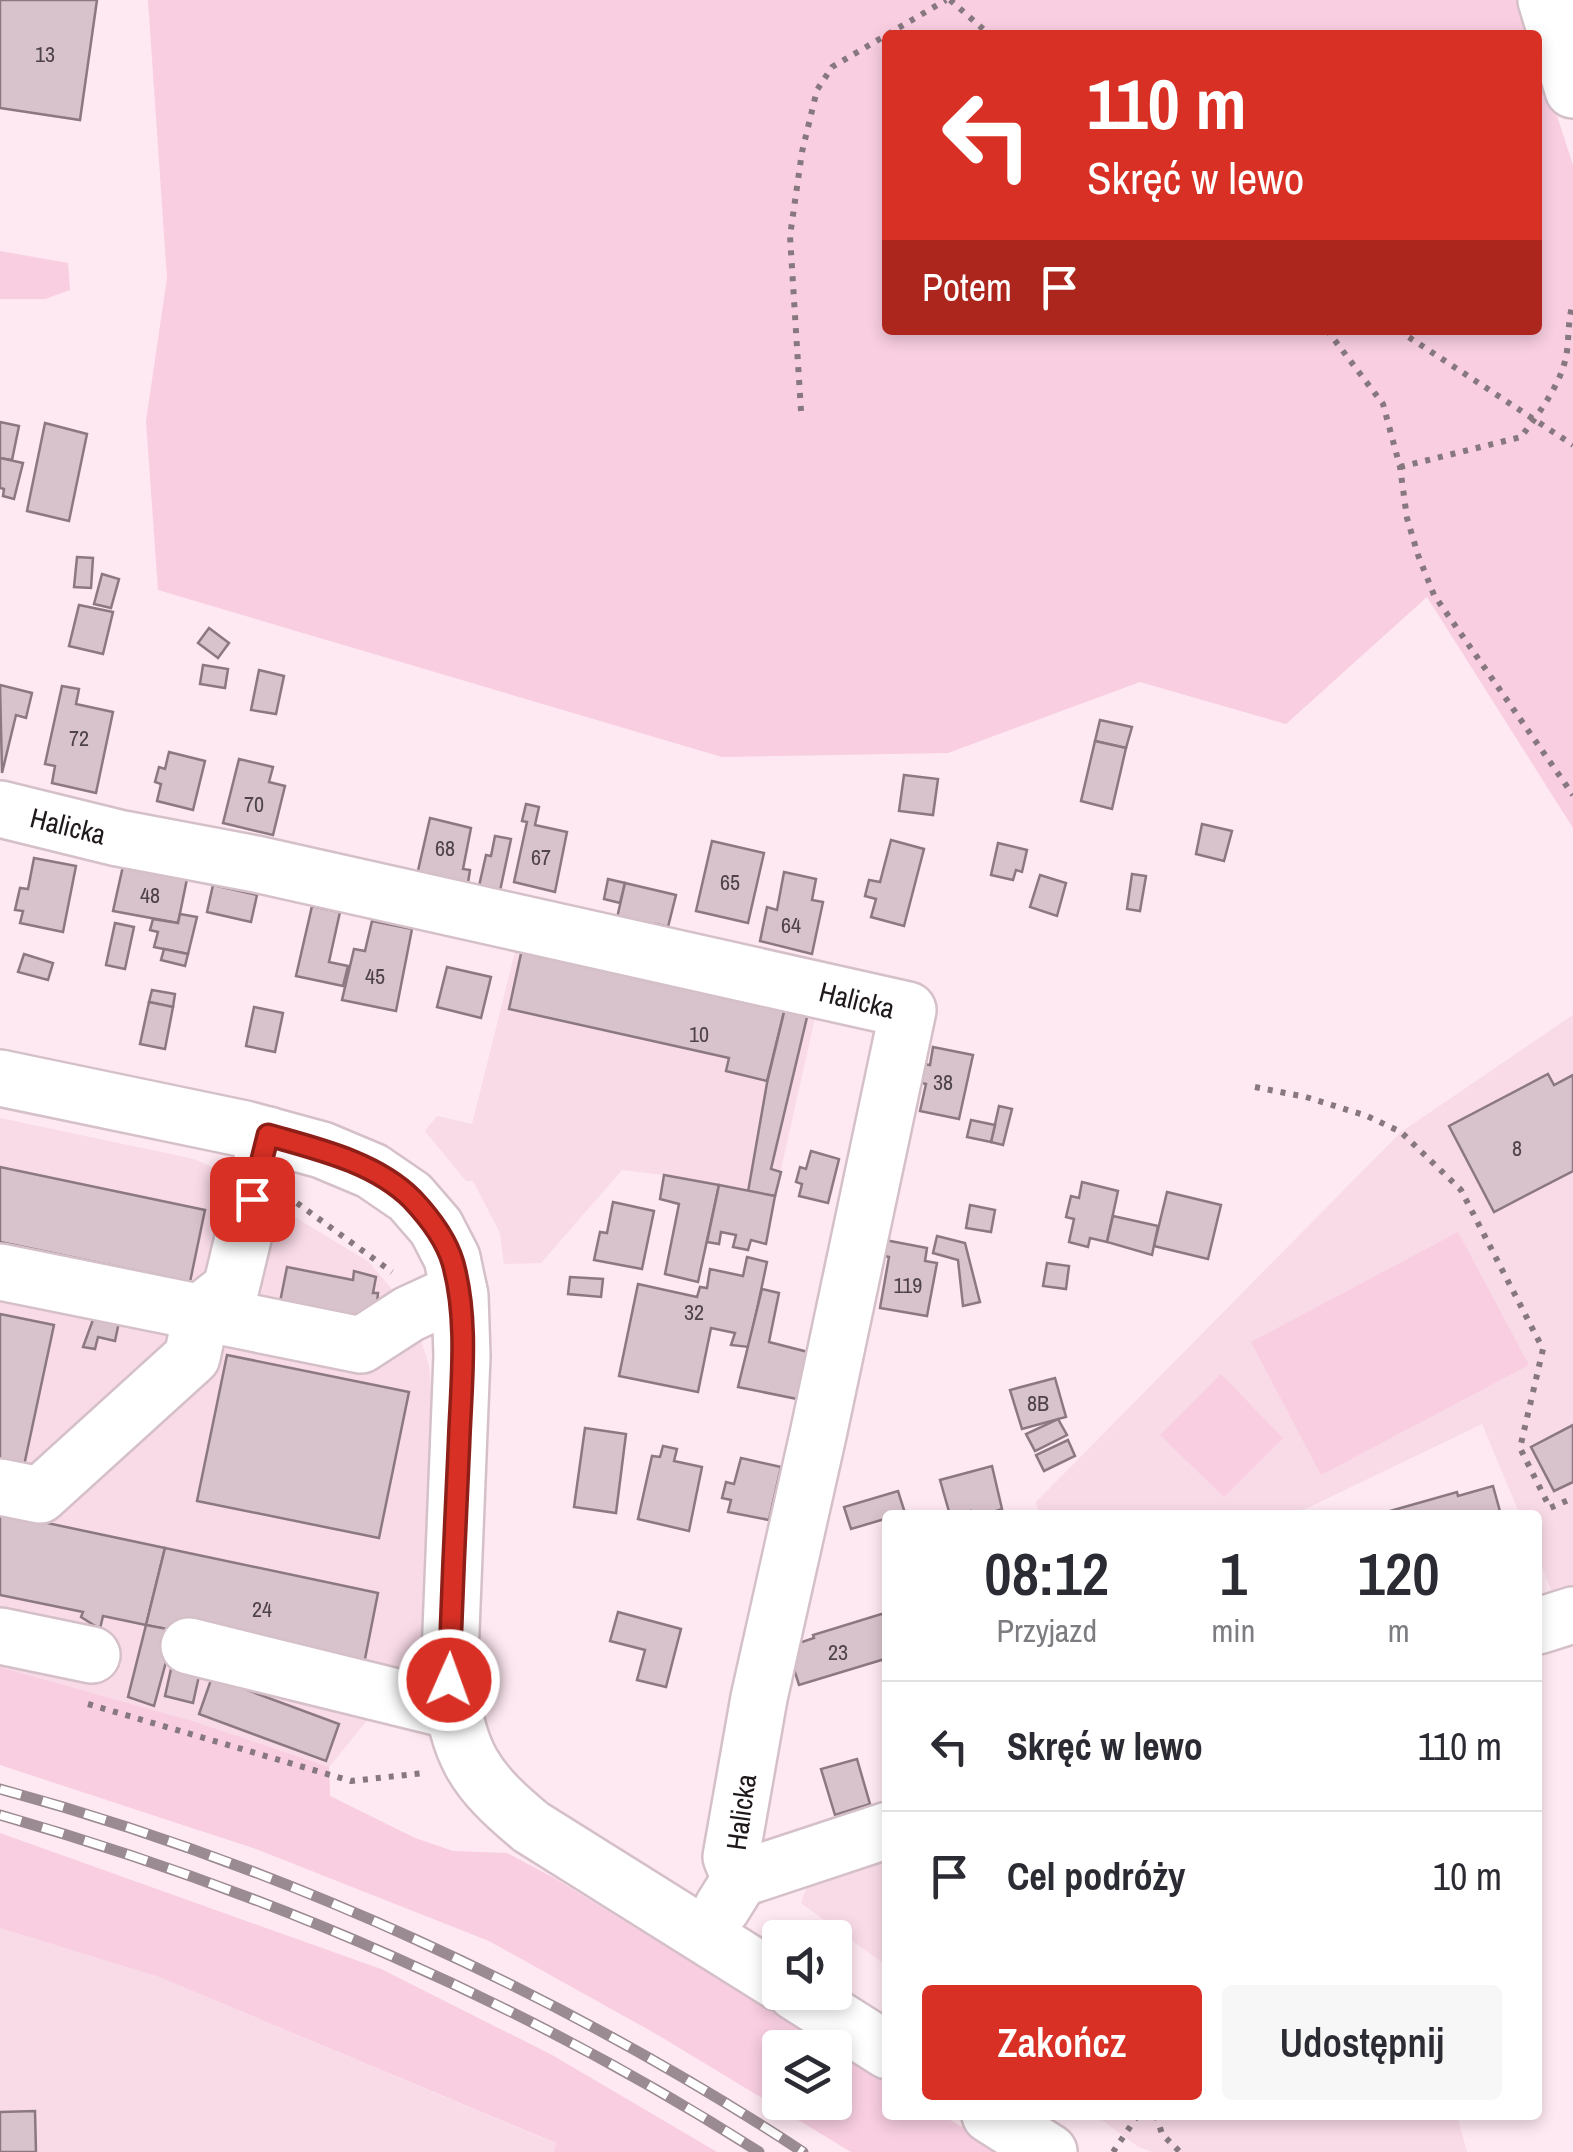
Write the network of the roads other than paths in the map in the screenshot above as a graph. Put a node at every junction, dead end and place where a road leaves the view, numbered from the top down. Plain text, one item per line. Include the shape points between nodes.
1 (1546, 0) edge
2 (1573, 90) edge
3 (0, 809) edge
4 (0, 1078) edge
5 (268, 1135) junction
6 (0, 1272) edge
7 (459, 1291) junction
8 (202, 1310) junction
9 (0, 1488) edge
10 (1573, 1615) edge
11 (1542, 1625) edge
12 (0, 1636) edge
13 (189, 1646) dead end
14 (83, 1678) road end
15 (453, 1711) junction
16 (882, 1832) edge
17 (740, 1879) junction
18 (704, 1936) junction
19 (762, 1973) edge
20 (823, 2010) edge
21 (882, 2047) edge
22 (998, 2120) edge
23 (1049, 2152) edge

1 - 2 street
3 - 17 street, Halicka via 908,1010 759,1698 731,1857
4 - 5 street
5 - 7 street via 372,1171 410,1197 444,1242
5 - 8 street via 231,1288
6 - 8 street
7 - 8 street via 361,1345
7 - 15 street
8 - 9 street via 192,1357 40,1495
10 - 11 street
12 - 14 street
13 - 15 street
15 - 18 street via 471,1768 500,1801 530,1827
16 - 17 street, Halicka
17 - 18 street, Halicka
18 - 19 street
20 - 21 street
22 - 23 street

